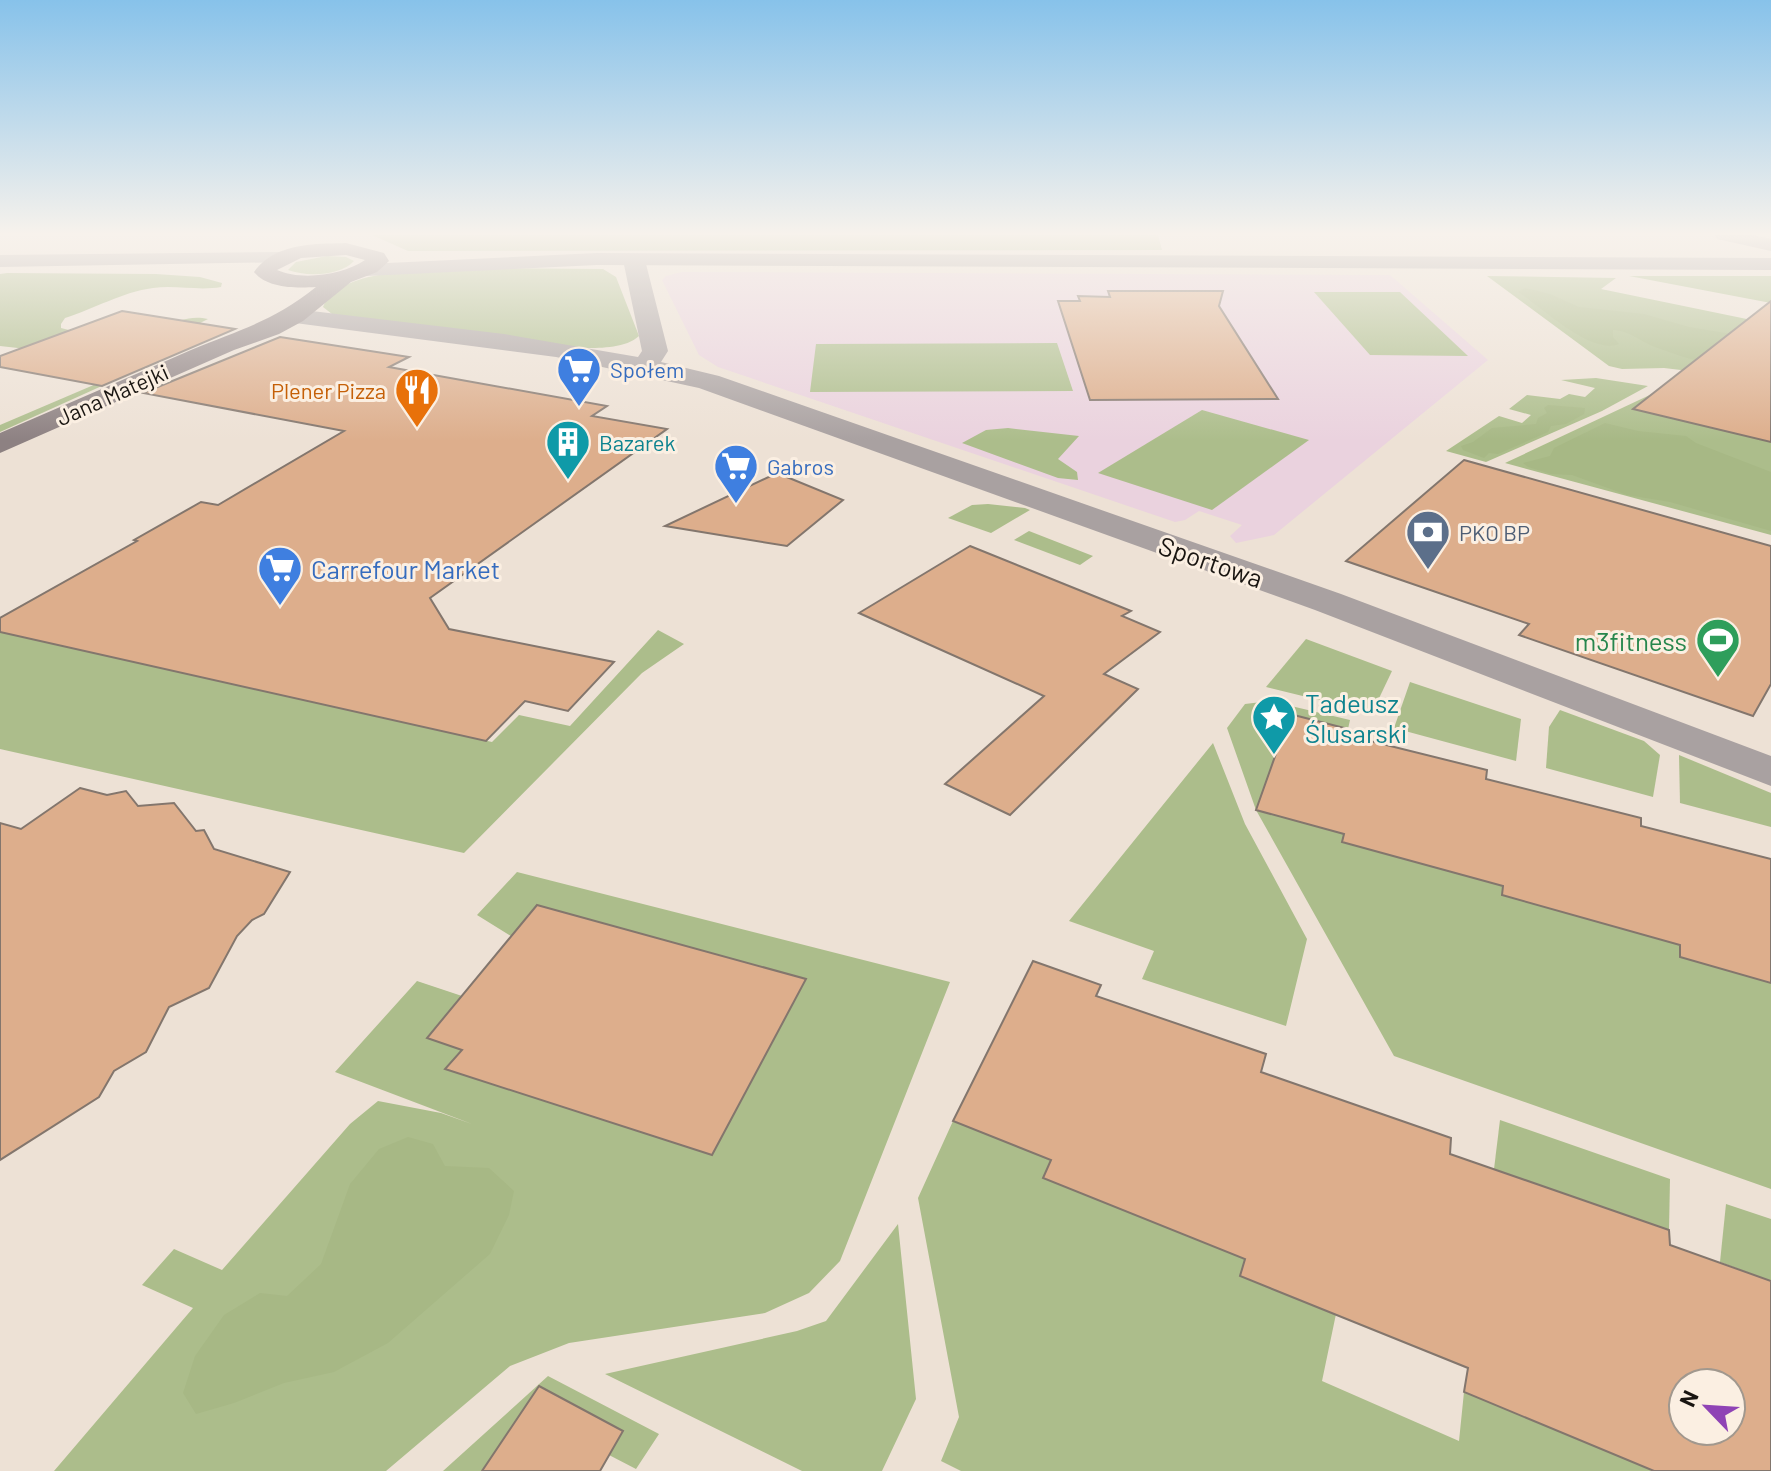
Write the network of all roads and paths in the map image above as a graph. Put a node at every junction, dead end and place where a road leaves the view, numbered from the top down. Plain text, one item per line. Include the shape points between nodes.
1 (281, 304) edge
2 (311, 304) edge
3 (644, 304) edge
4 (295, 316) junction
5 (225, 345) junction
6 (647, 364) junction
7 (0, 444) edge
8 (1771, 772) edge

1 - 5 main road, Jana Matejki
2 - 4 main road, Jana Matejki
3 - 6 street via 655,351
4 - 5 main road, Jana Matejki
4 - 6 street, Sportowa
5 - 7 main road, Jana Matejki
6 - 8 street, Sportowa via 804,414 1328,602

